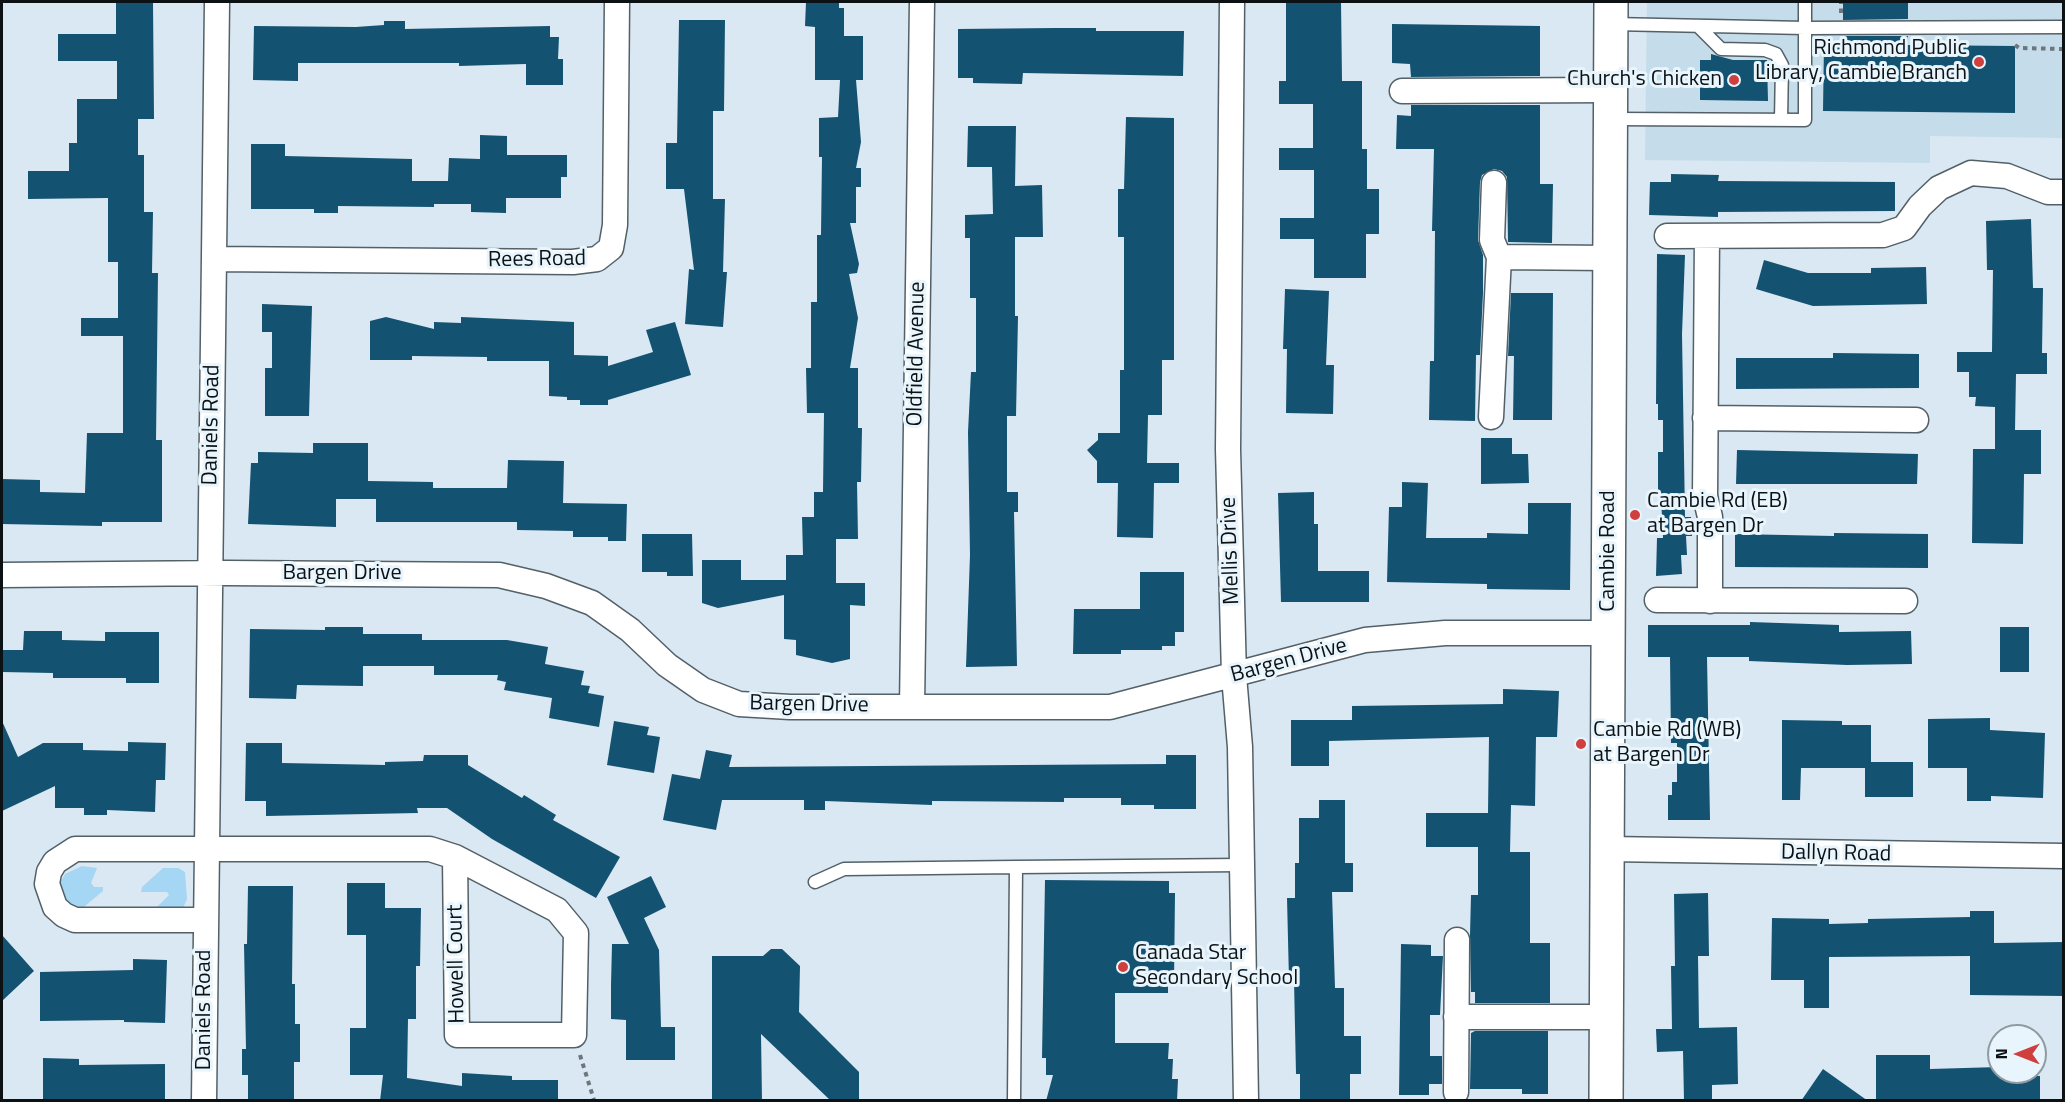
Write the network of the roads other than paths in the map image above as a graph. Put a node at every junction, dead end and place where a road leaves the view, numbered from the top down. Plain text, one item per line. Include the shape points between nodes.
1 (217, 2) edge
2 (618, 2) edge
3 (922, 2) edge
4 (1232, 2) edge
5 (1806, 2) edge
6 (1611, 13) edge
7 (1698, 26) junction
8 (2064, 27) edge
9 (1805, 28) junction
10 (1402, 91) dead end
11 (1611, 105) junction
12 (1781, 120) junction
13 (1494, 183) dead end
14 (2064, 192) edge
15 (1667, 236) dead end
16 (1707, 236) junction
17 (1499, 257) junction
18 (1610, 258) junction
19 (214, 259) junction
20 (1491, 417) dead end
21 (1705, 418) junction
22 (1916, 420) dead end
23 (210, 573) junction
24 (2, 575) edge
25 (1657, 600) dead end
26 (1710, 601) junction
27 (1905, 601) dead end
28 (1608, 633) junction
29 (1234, 676) junction
30 (912, 707) junction
31 (205, 848) junction
32 (1608, 849) junction
33 (2064, 856) edge
34 (455, 857) junction
35 (1242, 865) junction
36 (1016, 867) junction
37 (815, 882) dead end
38 (205, 920) junction
39 (1456, 940) dead end
40 (1456, 1017) junction
41 (1606, 1017) junction
42 (1456, 1092) dead end
43 (204, 1101) edge
44 (1014, 1101) edge
45 (1246, 1101) edge
46 (1606, 1101) edge

1 - 19 street, Daniels Road
2 - 19 street, Rees Road via 615,225 611,248 597,259
3 - 30 street, Oldfield Avenue
4 - 29 street, Mellis Drive via 1228,449
5 - 9 lane
6 - 7 lane
6 - 11 main road, Cambie Road
7 - 9 lane
7 - 12 lane via 1721,49 1776,54 1782,65
8 - 9 lane
9 - 12 lane via 1805,120
10 - 11 street
11 - 12 lane
11 - 18 main road, Cambie Road
13 - 17 street via 1492,240
14 - 16 street via 2048,192 2007,176 1971,173 1939,188 1904,228 1883,235
15 - 16 street
16 - 21 street
17 - 18 street
17 - 20 street
18 - 28 main road, Cambie Road
19 - 23 street, Daniels Road
21 - 22 street
21 - 26 street
23 - 24 street, Bargen Drive
23 - 30 street, Bargen Drive via 499,575 546,586 592,603 703,690 739,704 790,708
23 - 31 street, Daniels Road
25 - 26 street
26 - 27 street
28 - 29 street, Bargen Drive via 1407,635 1365,640
28 - 32 main road, Cambie Road
29 - 30 street, Bargen Drive via 1110,707
29 - 35 street, Mellis Drive
31 - 34 street via 430,849
31 - 38 street, Daniels Road
31 - 38 street, Daniels Road via 75,849 56,862 47,884 55,907 75,920
32 - 33 street, Dallyn Road
32 - 41 main road, Cambie Road
34 - 34 street, Howell Court via 457,1035 574,1035 576,933 557,910
35 - 36 lane
35 - 45 street, Mellis Drive
36 - 37 lane via 844,869
36 - 44 lane
38 - 43 street, Daniels Road
39 - 40 street
40 - 41 street
40 - 42 street
41 - 46 main road, Cambie Road

